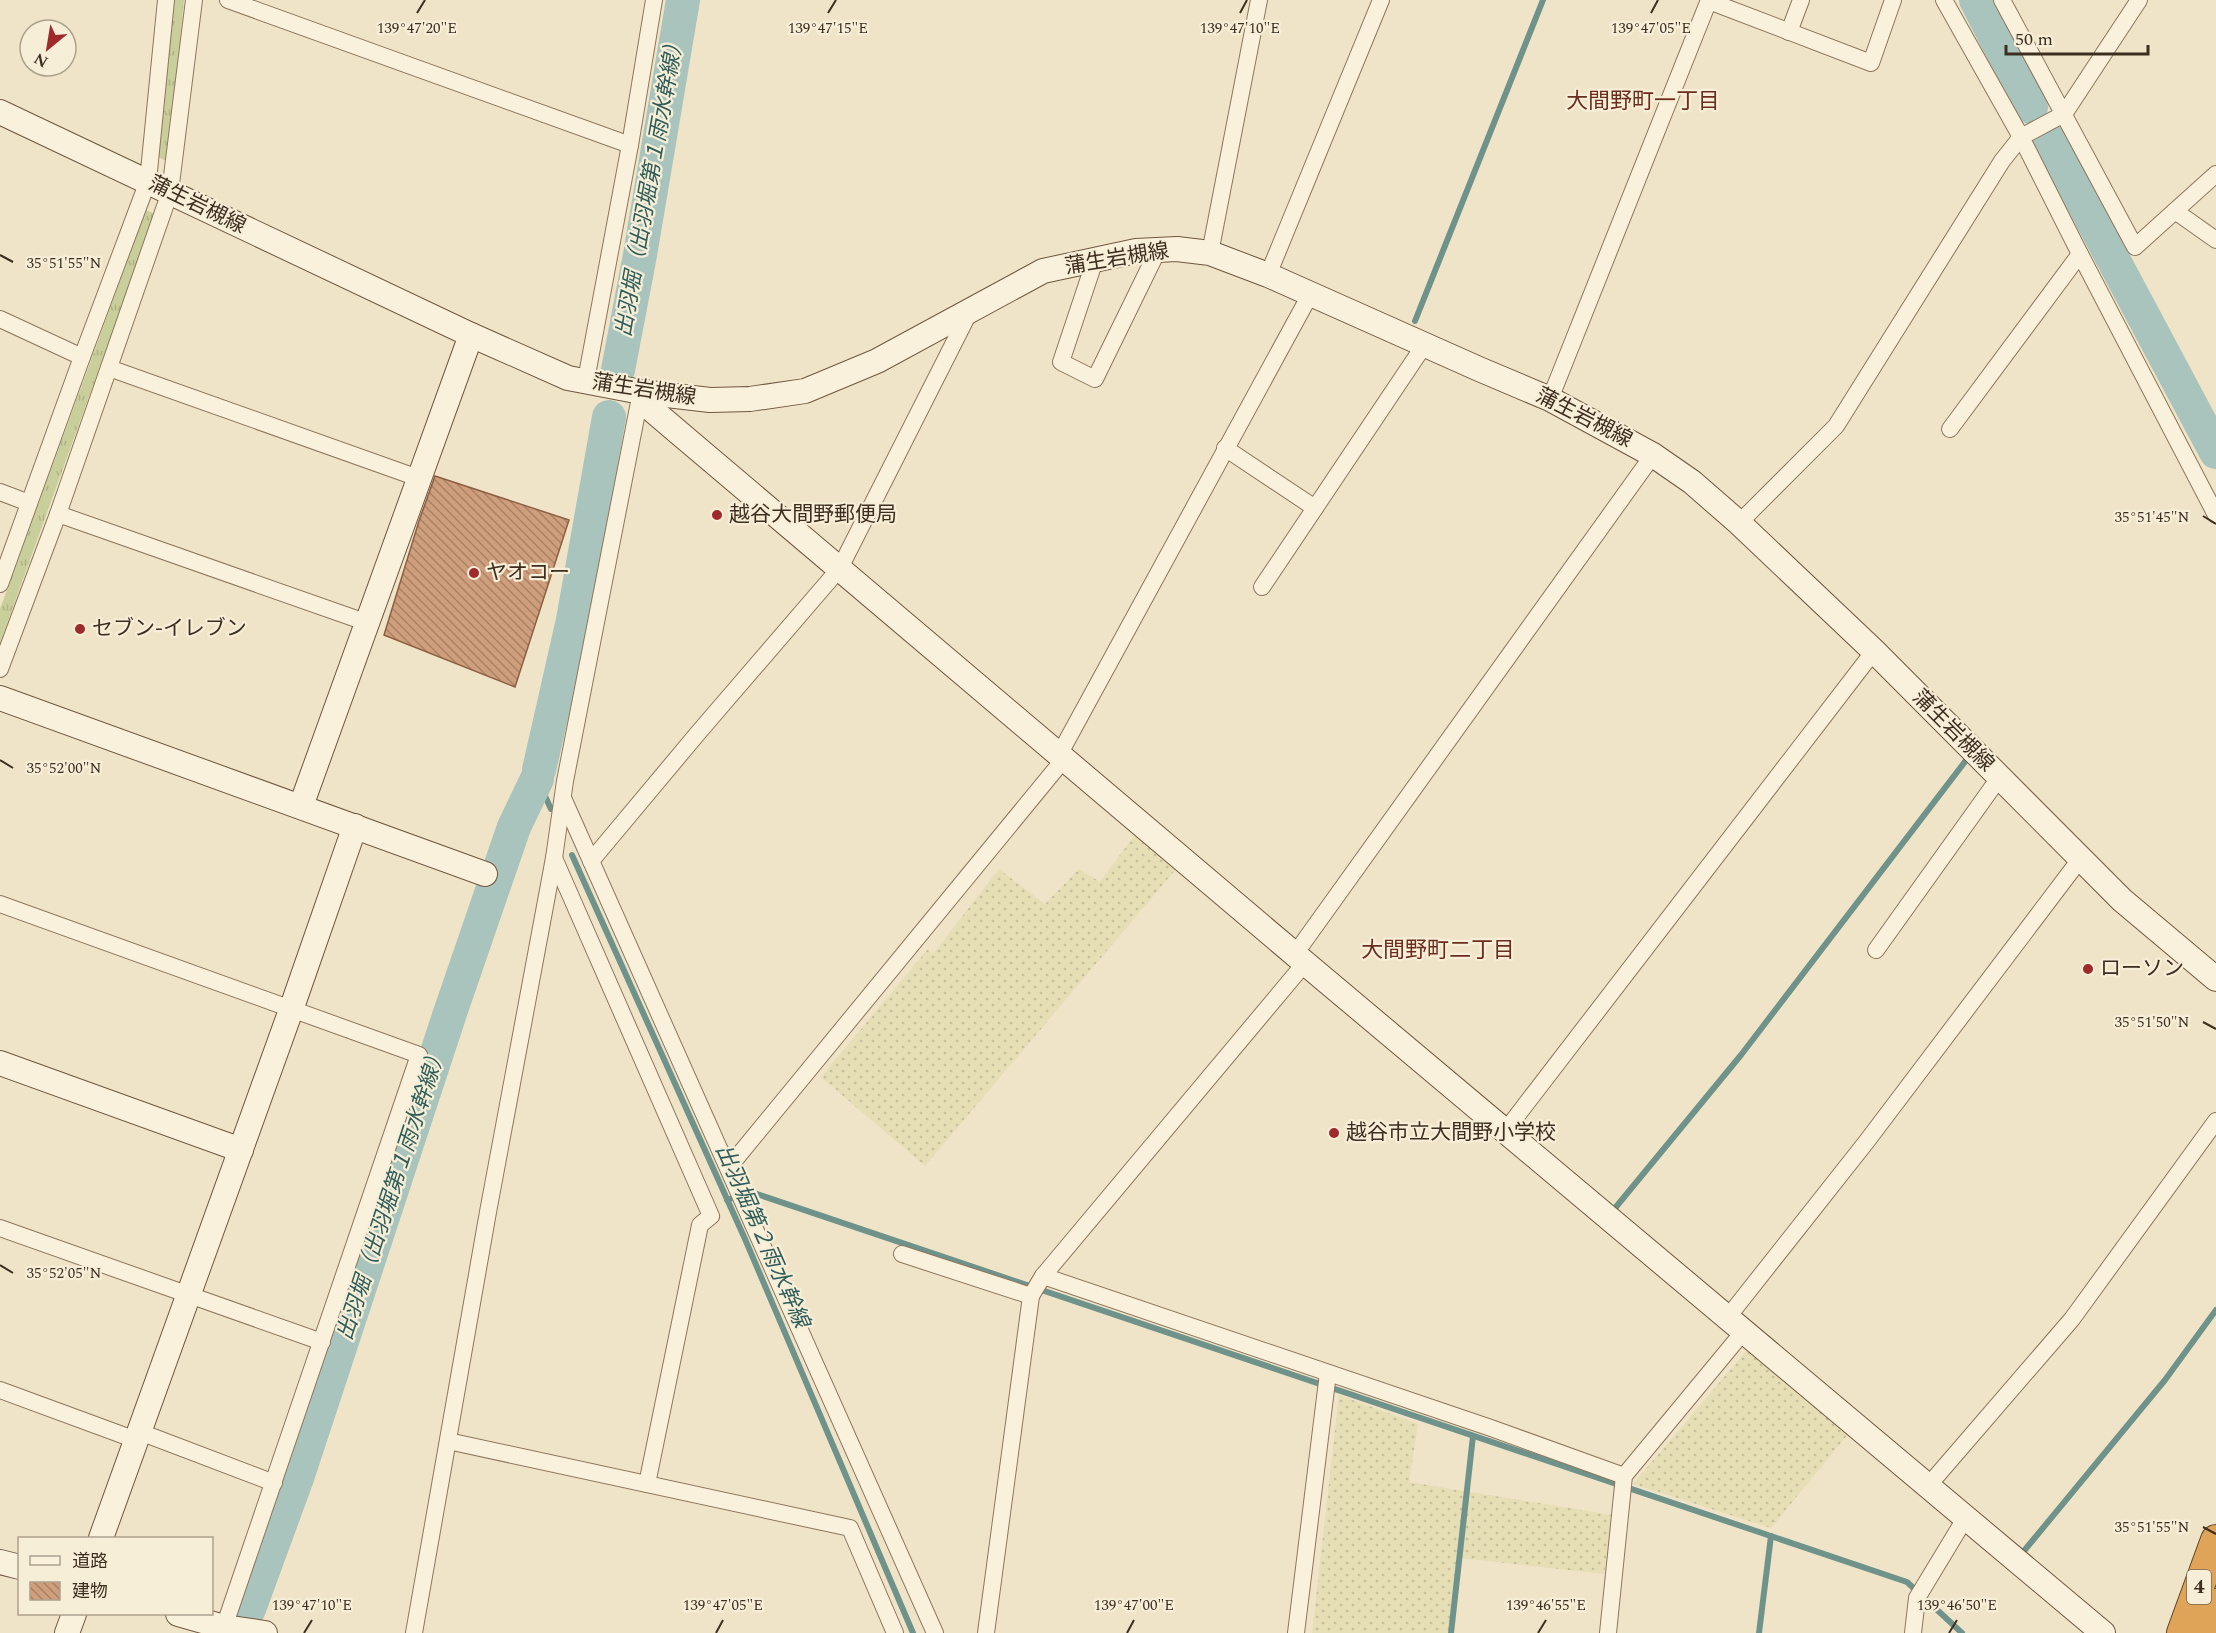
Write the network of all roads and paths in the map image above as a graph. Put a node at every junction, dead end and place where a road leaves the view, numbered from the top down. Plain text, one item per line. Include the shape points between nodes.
1 (166, 0) edge
2 (194, 0) edge
3 (228, 0) edge
4 (654, 0) edge
5 (1258, 0) edge
6 (1381, 0) edge
7 (1801, 0) edge
8 (1893, 0) edge
9 (1944, 0) edge
10 (2002, 0) edge
11 (2139, 0) edge
12 (1709, 1) edge
13 (1789, 32) junction
14 (0, 112) edge
15 (2064, 114) junction
16 (2021, 137) junction
17 (630, 145) junction
18 (2216, 174) edge
19 (148, 181) junction
20 (170, 192) junction
21 (2175, 211) junction
22 (2216, 240) edge
23 (1158, 250) junction
24 (1210, 253) junction
25 (2080, 254) junction
26 (1095, 260) junction
27 (1268, 275) junction
28 (1311, 293) junction
29 (970, 310) junction
30 (0, 319) edge
31 (471, 334) junction
32 (1425, 344) junction
33 (82, 357) junction
34 (110, 368) junction
35 (586, 380) junction
36 (643, 392) junction
37 (1550, 399) junction
38 (1950, 429) dead end
39 (1225, 448) junction
40 (1653, 455) junction
41 (421, 479) junction
42 (0, 492) edge
43 (29, 503) junction
44 (1315, 508) junction
45 (58, 514) junction
46 (2216, 515) edge
47 (1739, 524) junction
48 (840, 568) junction
49 (0, 584) edge
50 (1262, 587) dead end
51 (368, 623) junction
52 (1874, 651) junction
53 (0, 669) edge
54 (0, 698) edge
55 (1061, 757) junction
56 (1999, 778) junction
57 (563, 798) junction
58 (301, 806) junction
59 (355, 826) junction
60 (554, 858) junction
61 (2080, 858) junction
62 (591, 861) junction
63 (485, 874) dead end
64 (0, 904) edge
65 (1876, 950) dead end
66 (1300, 958) junction
67 (2216, 979) edge
68 (291, 1010) junction
69 (0, 1063) edge
70 (2216, 1121) edge
71 (1506, 1130) junction
72 (241, 1150) junction
73 (729, 1167) junction
74 (0, 1228) edge
75 (902, 1254) dead end
76 (1043, 1276) junction
77 (188, 1295) junction
78 (1031, 1296) junction
79 (1736, 1324) junction
80 (322, 1342) junction
81 (1328, 1373) junction
82 (0, 1390) edge
83 (138, 1436) junction
84 (448, 1441) junction
85 (1624, 1476) junction
86 (274, 1484) junction
87 (647, 1484) junction
88 (1928, 1486) junction
89 (1966, 1517) junction
90 (101, 1537) edge
91 (2216, 1540) edge
92 (0, 1562) edge
93 (18, 1566) edge
94 (2216, 1604) edge
95 (74, 1615) edge
96 (181, 1615) edge
97 (223, 1630) edge
98 (259, 1632) edge
99 (67, 1633) edge
100 (414, 1633) edge
101 (895, 1633) edge
102 (935, 1633) edge
103 (986, 1633) edge
104 (1296, 1633) edge
105 (1608, 1633) edge
106 (1913, 1633) edge
107 (2103, 1633) edge
108 (2181, 1633) edge
109 (2205, 1633) edge

1 - 19 street
2 - 20 street
3 - 17 street
4 - 17 street
5 - 24 street
6 - 27 street
7 - 13 street
8 - 13 street via 1871,63
9 - 16 street
10 - 15 street
11 - 15 street
12 - 13 street
12 - 37 street
14 - 19 street, 蒲生岩槻線
15 - 16 street
15 - 21 street via 2136,247
16 - 25 street
16 - 47 street via 2002,161 1836,426
17 - 35 street
18 - 21 street
19 - 20 street, 蒲生岩槻線
19 - 33 street
20 - 31 street, 蒲生岩槻線
20 - 34 street
21 - 22 street
23 - 24 street, 蒲生岩槻線
23 - 26 street, 蒲生岩槻線
23 - 26 street via 1095,379 1060,362
24 - 27 street, 蒲生岩槻線
25 - 38 street
25 - 46 street
26 - 29 street, 蒲生岩槻線 via 1043,271
27 - 28 street, 蒲生岩槻線
28 - 32 street, 蒲生岩槻線
28 - 39 street
29 - 36 street, 蒲生岩槻線 via 877,361 805,391 710,400
29 - 48 street
30 - 33 street
31 - 35 street, 蒲生岩槻線 via 568,378
31 - 41 street
32 - 37 street, 蒲生岩槻線
32 - 44 street
33 - 43 street
34 - 41 street
34 - 45 street
35 - 36 street, 蒲生岩槻線
36 - 48 street via 651,409
36 - 57 street
37 - 40 street, 蒲生岩槻線
39 - 44 street
39 - 55 street
40 - 47 street, 蒲生岩槻線 via 1692,482
40 - 66 street
41 - 51 street
42 - 43 street
43 - 49 street
44 - 50 street
45 - 51 street
45 - 53 street
47 - 52 street, 蒲生岩槻線
48 - 55 street
48 - 62 street
51 - 58 street
52 - 56 street, 蒲生岩槻線
52 - 71 street
54 - 58 street
55 - 66 street
55 - 73 street
56 - 61 street, 蒲生岩槻線
56 - 65 street
57 - 60 street
57 - 62 street
58 - 59 street
59 - 63 street
59 - 68 street
60 - 84 street
60 - 87 street via 711,1216 700,1225
61 - 67 street, 蒲生岩槻線 via 2150,925
61 - 79 street via 1867,1141
62 - 73 street
64 - 68 street
66 - 71 street
66 - 76 street
68 - 72 street
68 - 80 street via 419,1055
69 - 72 street
70 - 88 street via 2072,1319
71 - 79 street
72 - 77 street
73 - 102 street
74 - 77 street
75 - 78 street
76 - 78 street
76 - 81 street
77 - 80 street
77 - 83 street
78 - 103 street
79 - 85 street
79 - 88 street
80 - 86 street
81 - 85 street
81 - 104 street
82 - 83 street
83 - 86 street
83 - 90 street
84 - 87 street
84 - 100 street
85 - 105 street
86 - 97 street
87 - 101 street via 850,1528
88 - 89 street
89 - 106 street via 1917,1598
89 - 107 street
91 - 108 highway, 4
92 - 93 street
94 - 109 highway, 4
95 - 99 street
96 - 97 street
97 - 98 street

